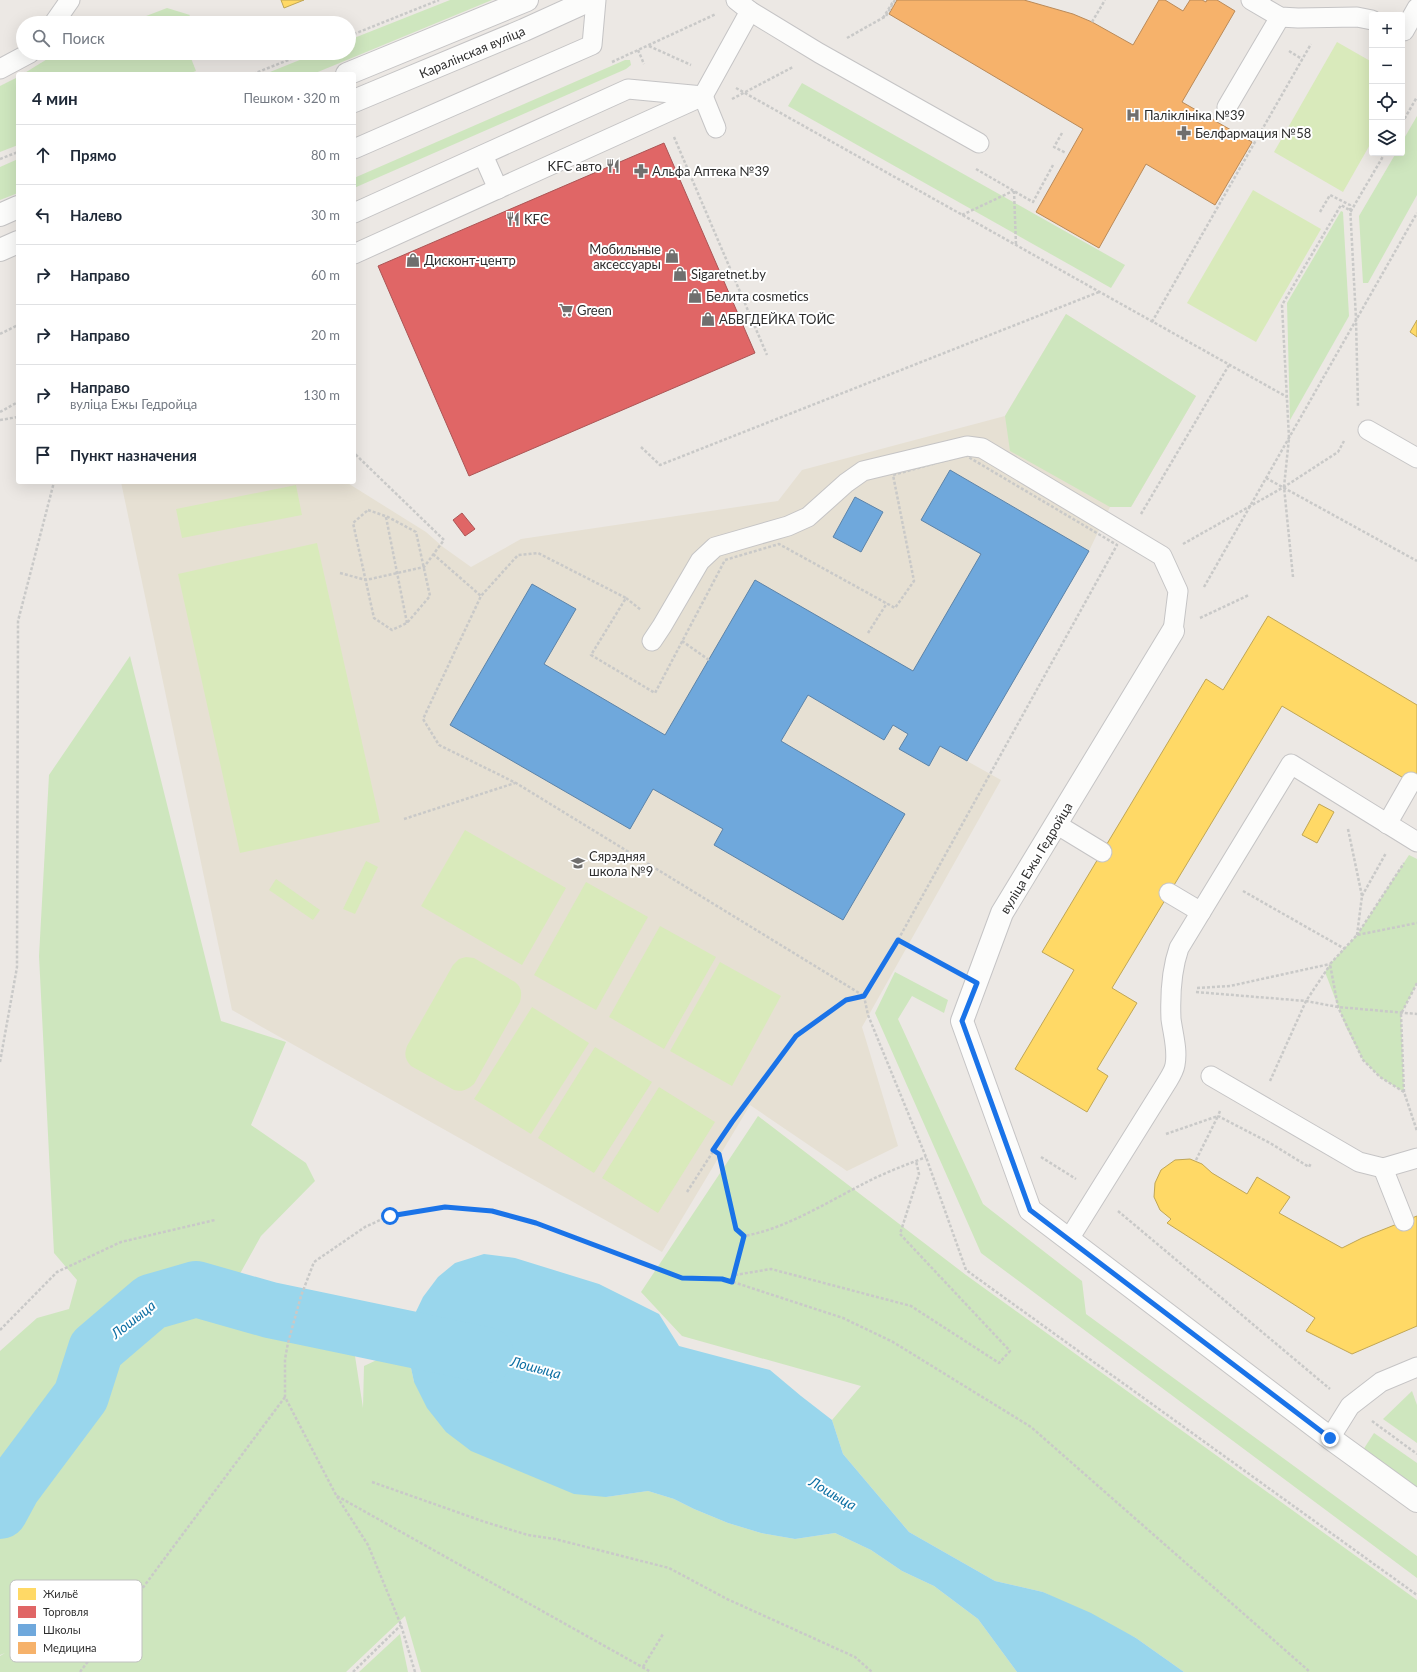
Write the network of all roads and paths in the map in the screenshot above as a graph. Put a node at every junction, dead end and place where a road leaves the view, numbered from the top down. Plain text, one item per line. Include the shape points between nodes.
1 (70, 0) edge
2 (438, 0) edge
3 (527, 0) edge
4 (590, 0) edge
5 (596, 0) edge
6 (1105, 0) edge
7 (1251, 0) edge
8 (894, 1) edge
9 (742, 5) edge
10 (1417, 8) edge
11 (59, 16) edge
12 (886, 16) dead end
13 (1280, 17) junction
14 (883, 18) dead end
15 (1369, 19) edge
16 (1092, 22) dead end
17 (1405, 29) edge
18 (356, 33) edge
19 (1314, 39) dead end
20 (649, 46) junction
21 (17, 60) edge
22 (288, 60) edge
23 (613, 61) dead end
24 (0, 69) edge
25 (258, 72) edge
26 (352, 72) edge
27 (714, 76) junction
28 (703, 96) junction
29 (1417, 97) edge
30 (356, 100) edge
31 (1227, 107) dead end
32 (1404, 120) edge
33 (716, 128) dead end
34 (672, 131) dead end
35 (1062, 133) dead end
36 (979, 143) dead end
37 (356, 148) edge
38 (16, 153) edge
39 (1066, 153) dead end
40 (483, 154) junction
41 (1383, 156) edge
42 (0, 159) edge
43 (1053, 165) dead end
44 (978, 170) dead end
45 (498, 189) junction
46 (1014, 191) junction
47 (16, 208) edge
48 (356, 212) edge
49 (1320, 212) dead end
50 (1351, 212) junction
51 (1417, 213) edge
52 (0, 214) edge
53 (962, 215) junction
54 (16, 243) edge
55 (1016, 245) junction
56 (0, 250) edge
57 (356, 253) edge
58 (1099, 292) junction
59 (1356, 319) junction
60 (1152, 322) junction
61 (16, 326) edge
62 (0, 334) edge
63 (767, 356) dead end
64 (1230, 365) junction
65 (1287, 397) junction
66 (16, 403) edge
67 (0, 412) edge
68 (1357, 413) dead end
69 (16, 416) edge
70 (0, 420) edge
71 (1368, 430) dead end
72 (1289, 438) junction
73 (641, 446) dead end
74 (1338, 452) dead end
75 (356, 455) edge
76 (1417, 458) edge
77 (1266, 478) junction
78 (53, 484) edge
79 (1284, 487) junction
80 (1251, 504) junction
81 (386, 516) junction
82 (1122, 541) junction
83 (434, 554) junction
84 (1162, 556) junction
85 (1417, 561) edge
86 (424, 567) junction
87 (397, 572) junction
88 (340, 573) dead end
89 (1293, 577) dead end
90 (366, 580) junction
91 (1202, 590) dead end
92 (1249, 595) dead end
93 (481, 596) junction
94 (887, 604) junction
95 (407, 623) junction
96 (1173, 631) junction
97 (868, 633) dead end
98 (652, 641) dead end
99 (1411, 782) dead end
100 (516, 783) junction
101 (404, 818) dead end
102 (1346, 823) dead end
103 (1056, 824) junction
104 (1387, 824) junction
105 (1417, 842) edge
106 (1387, 850) dead end
107 (1102, 852) dead end
108 (1405, 861) dead end
109 (1221, 879) junction
110 (1169, 893) dead end
111 (1362, 896) junction
112 (1201, 912) junction
113 (1417, 923) edge
114 (1357, 935) junction
115 (898, 940) junction
116 (1345, 949) junction
117 (1330, 964) junction
118 (977, 983) junction
119 (1417, 984) edge
120 (1171, 989) junction
121 (864, 996) junction
122 (1306, 1001) junction
123 (1338, 1007) junction
124 (1401, 1014) junction
125 (1417, 1014) edge
126 (0, 1062) edge
127 (1211, 1076) dead end
128 (1404, 1092) junction
129 (1260, 1104) junction
130 (1417, 1131) edge
131 (1131, 1140) junction
132 (713, 1150) junction
133 (1038, 1155) dead end
134 (926, 1157) junction
135 (1417, 1158) edge
136 (1196, 1160) dead end
137 (916, 1161) junction
138 (1383, 1168) junction
139 (688, 1192) dead end
140 (1098, 1194) junction
141 (215, 1220) dead end
142 (1404, 1221) dead end
143 (744, 1236) junction
144 (1069, 1239) junction
145 (734, 1275) junction
146 (732, 1282) junction
147 (0, 1330) edge
148 (1417, 1367) edge
149 (285, 1397) junction
150 (1350, 1406) junction
151 (1330, 1438) junction
152 (1417, 1454) edge
153 (372, 1482) dead end
154 (336, 1495) junction
155 (1417, 1501) edge
156 (142, 1589) edge
157 (1417, 1595) edge
158 (401, 1625) junction
159 (663, 1634) dead end
160 (87, 1662) edge
161 (643, 1667) junction
162 (80, 1672) edge
163 (353, 1672) edge
164 (415, 1672) edge
165 (651, 1672) edge
166 (872, 1672) edge
167 (1310, 1672) edge

1 - 11 lane
2 - 18 path
3 - 26 street, Каралінская вуліца
4 - 30 street, Каралінская вуліца
5 - 37 lane via 592,45
6 - 16 path
7 - 13 lane
8 - 12 path
8 - 14 path
9 - 20 path
9 - 27 lane
9 - 36 lane via 819,53
10 - 17 lane
13 - 15 lane via 1358,17
13 - 31 lane
19 - 60 path
20 - 23 path
20 - 27 path
21 - 24 lane
22 - 25 path
27 - 28 lane
27 - 53 path
28 - 33 lane
28 - 40 lane via 628,89
28 - 45 lane
29 - 32 path
34 - 63 path
35 - 39 path via 1054,147
38 - 42 path
40 - 45 lane
40 - 48 lane
41 - 50 path
43 - 46 path via 1033,202
44 - 46 path
45 - 57 lane
46 - 53 path
46 - 55 path
47 - 52 street
49 - 50 path via 1330,195 1350,205
50 - 59 path
50 - 65 path via 1341,205 1282,305
51 - 59 path
53 - 55 path
54 - 56 street
55 - 58 path
58 - 60 path
58 - 73 path via 660,465
59 - 68 path
59 - 72 path
60 - 64 path
61 - 62 path
64 - 65 path
64 - 82 path
65 - 72 path
66 - 67 path
69 - 70 path
71 - 76 lane
72 - 77 path
72 - 79 path
74 - 79 path
75 - 83 path via 444,540
77 - 79 path
77 - 80 path
78 - 126 path via 18,622 18,967
79 - 80 path
79 - 85 path
79 - 89 path
80 - 84 path
80 - 91 path
81 - 86 path via 416,532
81 - 87 path
81 - 90 path via 368,510 353,523
82 - 84 lane
82 - 94 path via 965,455 893,475 914,581 895,608
82 - 98 lane via 982,448 967,446 863,471 808,517 788,526 715,546 700,561
82 - 115 path
83 - 86 path
83 - 93 path
84 - 96 lane via 1178,591
86 - 87 path
86 - 95 path via 430,596
87 - 90 path
87 - 95 path
88 - 90 path
90 - 95 path via 374,618 392,630
92 - 96 path
93 - 94 path via 518,555 538,553 626,598 591,655 655,693 725,560 779,544
93 - 100 path via 422,719 439,746
94 - 97 path
96 - 103 street, вуліца Ежы Гедройца
99 - 104 lane
100 - 101 path
100 - 121 path
102 - 111 path
103 - 107 lane
103 - 118 street, вуліца Ежы Гедройца via 1002,913
104 - 105 lane
104 - 109 lane via 1291,764
106 - 111 path
108 - 114 path
109 - 112 lane
109 - 116 path
110 - 112 lane
111 - 114 path
112 - 120 lane via 1179,948 1173,965
113 - 114 path
114 - 116 path
115 - 118 path
115 - 121 path
116 - 117 path
117 - 120 path via 1230,986
117 - 122 path
117 - 123 path
118 - 144 street, вуліца Ежы Гедройца via 962,1021 988,1096 1030,1210
119 - 124 path
120 - 122 path
120 - 131 lane via 1175,1065
121 - 132 path via 846,1000 796,1036
121 - 134 path via 868,1016
122 - 123 path
122 - 129 path
123 - 124 path
123 - 128 path via 1363,1060 1380,1077
124 - 125 path
124 - 128 path
127 - 129 lane
128 - 130 path
129 - 138 lane via 1359,1162
131 - 136 path via 1156,1138 1218,1116
131 - 140 lane
132 - 139 path
132 - 143 path via 719,1154 736,1229
133 - 140 path
134 - 137 path
134 - 157 path via 966,1270
135 - 138 lane
137 - 143 path via 890,1171 787,1222
137 - 145 path via 919,1174 900,1234 1010,1350 999,1363 911,1306 771,1269
138 - 142 lane
140 - 144 lane
140 - 150 path
141 - 147 path via 121,1242 57,1272
143 - 145 path
144 - 151 street, вуліца Ежы Гедройца
145 - 146 path
146 - 149 path via 722,1279 682,1278 536,1223 492,1211 445,1207 390,1216 365,1227 314,1262 288,1343 285,1359
146 - 167 path via 843,1318 893,1342 1031,1427
148 - 150 lane via 1381,1382
149 - 154 path
149 - 156 path
150 - 151 lane
150 - 152 path
151 - 155 street, вуліца Ежы Гедройца
153 - 166 path via 528,1535 555,1539 669,1568 727,1599 855,1657
154 - 158 path via 368,1545
154 - 161 path
158 - 163 path
158 - 164 path
159 - 161 path
160 - 162 path
161 - 165 path

